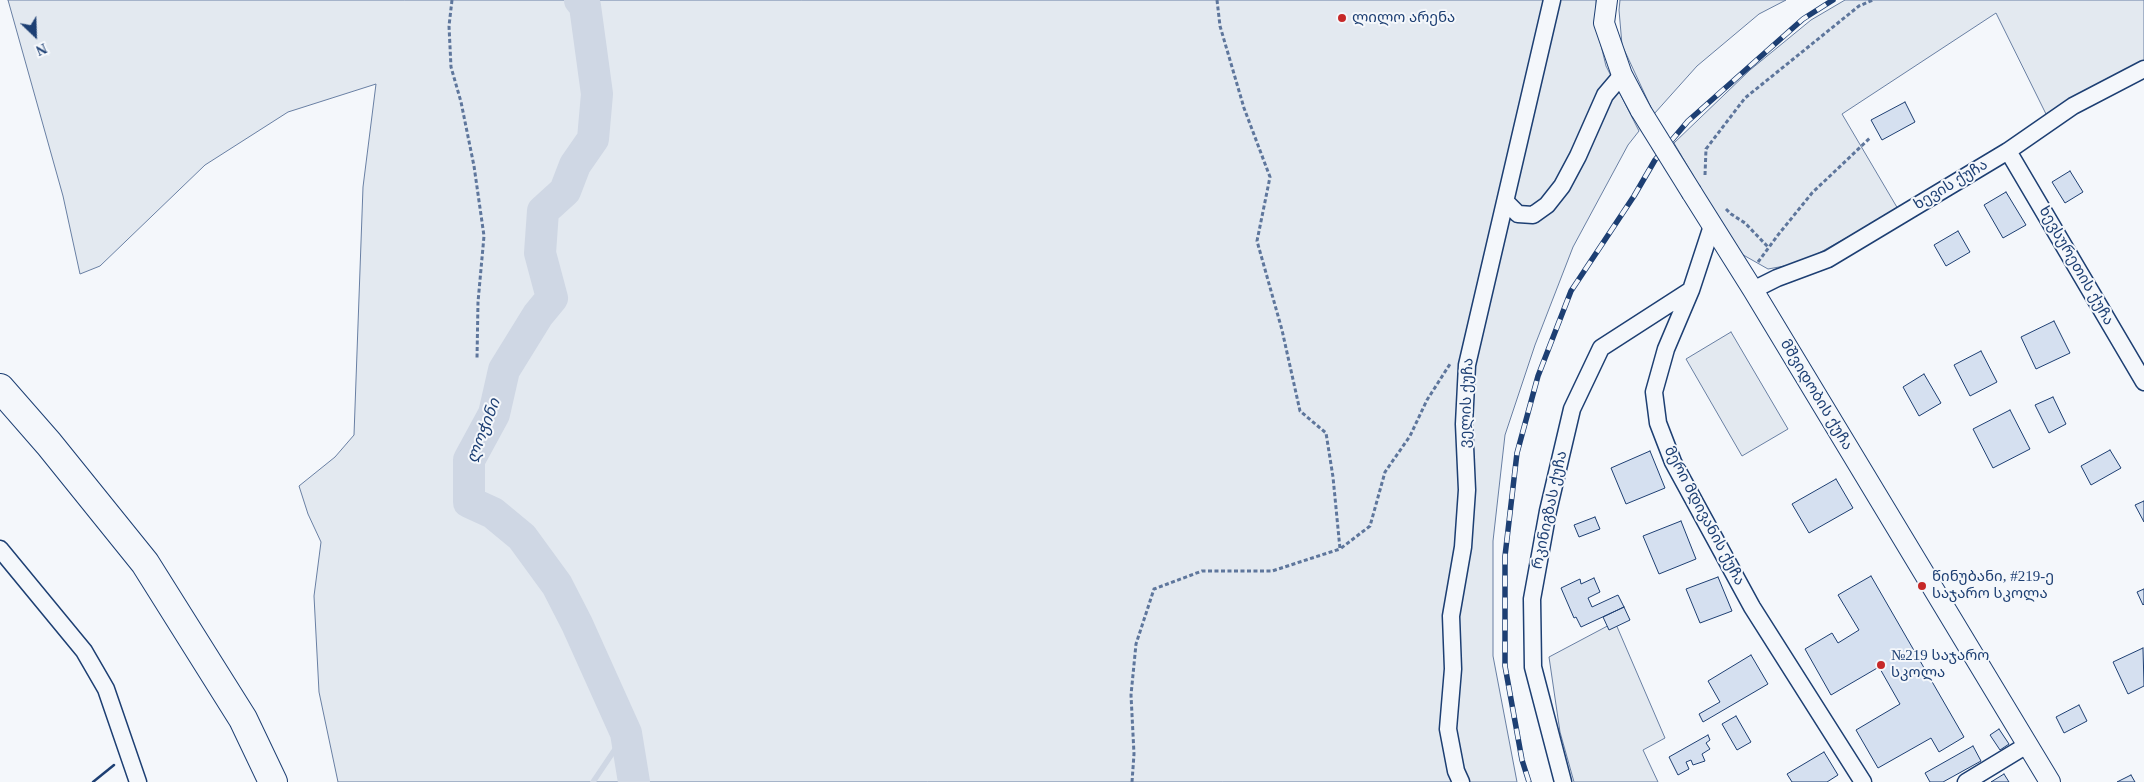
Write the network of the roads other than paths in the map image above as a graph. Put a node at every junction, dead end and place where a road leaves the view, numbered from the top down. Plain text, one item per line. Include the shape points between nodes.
1 (1552, 0) edge
2 (1607, 0) edge
3 (2144, 70) edge
4 (1622, 75) junction
5 (2008, 151) junction
6 (1506, 202) junction
7 (1712, 226) junction
8 (1750, 285) junction
9 (1691, 290) junction
10 (2144, 382) edge
11 (0, 388) edge
12 (0, 549) edge
13 (2027, 745) junction
14 (138, 782) edge
15 (273, 782) edge
16 (1461, 782) edge
17 (1563, 782) edge
18 (1863, 782) edge
19 (1966, 782) edge
20 (2050, 782) edge

1 - 6 street, ველის ქუჩა
2 - 4 street, მშვიდობის ქუჩა via 1604,23
3 - 5 street, ხევის ქუჩა via 2073,106
4 - 6 street via 1605,95 1578,156 1562,186 1547,205 1533,215 1518,214
4 - 7 street, მშვიდობის ქუჩა, bridge
5 - 8 street, ხევის ქუჩა via 1828,259
5 - 10 street, ხევსურეთის ქუჩა
6 - 16 street, ველის ქუჩა via 1470,348 1464,424 1466,490 1463,547 1451,616 1453,669 1448,729
7 - 8 street, მშვიდობის ქუჩა
7 - 9 street, მერი მდივანის ქუჩა
8 - 13 street, მშვიდობის ქუჩა
9 - 17 street, რკინიგზას ქუჩა via 1601,348 1572,408 1532,598 1533,667
9 - 18 street, მერი მდივანის ქუჩა via 1666,349 1654,392 1658,423 1673,462 1752,607
11 - 15 highway via 145,563 243,719
12 - 14 street via 84,651 106,689
13 - 19 street
13 - 20 street, მშვიდობის ქუჩა

